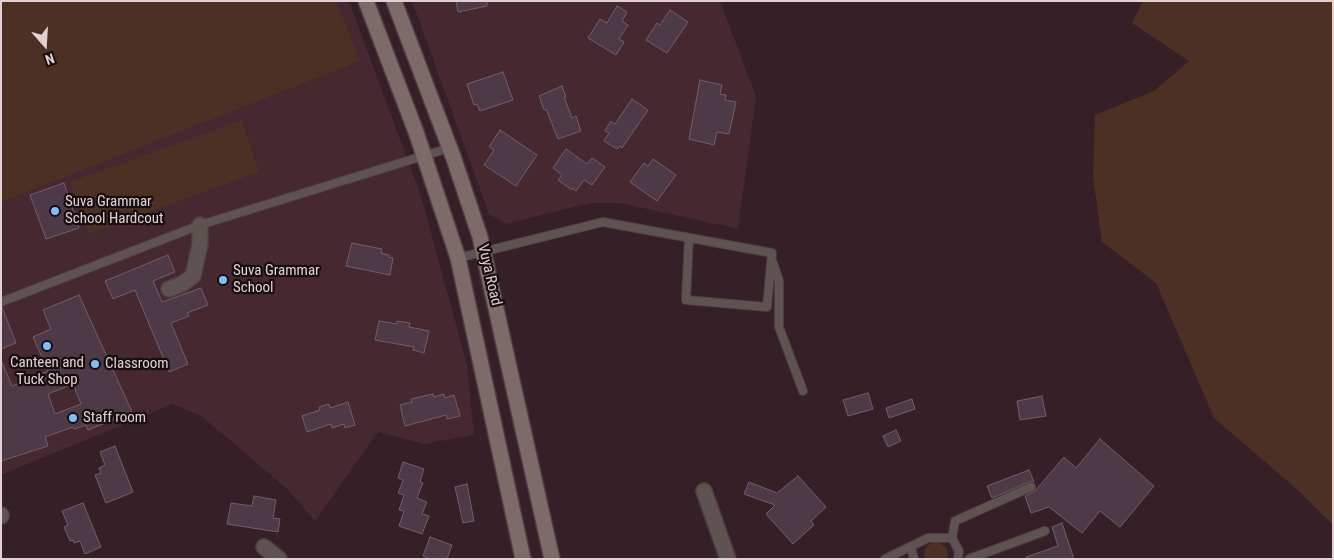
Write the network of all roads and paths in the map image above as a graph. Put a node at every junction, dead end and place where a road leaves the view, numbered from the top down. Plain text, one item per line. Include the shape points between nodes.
1 (366, 1) edge
2 (394, 1) edge
3 (450, 148) junction
4 (424, 156) junction
5 (200, 225) junction
6 (689, 238) junction
7 (484, 252) junction
8 (458, 258) junction
9 (772, 258) junction
10 (169, 289) dead end
11 (1, 302) edge
12 (803, 391) dead end
13 (1031, 487) dead end
14 (704, 491) dead end
15 (1045, 531) dead end
16 (952, 538) junction
17 (264, 547) dead end
18 (911, 548) junction
19 (279, 559) edge
20 (523, 559) edge
21 (552, 559) edge
22 (728, 559) edge
23 (885, 559) edge
24 (914, 559) edge
25 (958, 559) edge
26 (969, 559) edge

1 - 4 main road, Vuya Road
2 - 3 main road, Vuya Road
3 - 4 lane
3 - 7 main road, Vuya Road
4 - 5 lane
4 - 8 main road, Vuya Road
5 - 10 street via 200,244 193,276
5 - 11 lane
6 - 7 lane via 603,222
6 - 9 lane via 772,253
6 - 9 lane via 686,300 767,307
7 - 8 lane
7 - 21 main road, Vuya Road
8 - 20 main road, Vuya Road
9 - 12 lane via 779,281 779,327
13 - 16 lane via 955,520
14 - 22 street
15 - 26 lane
16 - 18 lane via 928,538
16 - 25 lane via 959,551
17 - 19 street
18 - 23 lane
18 - 24 lane

